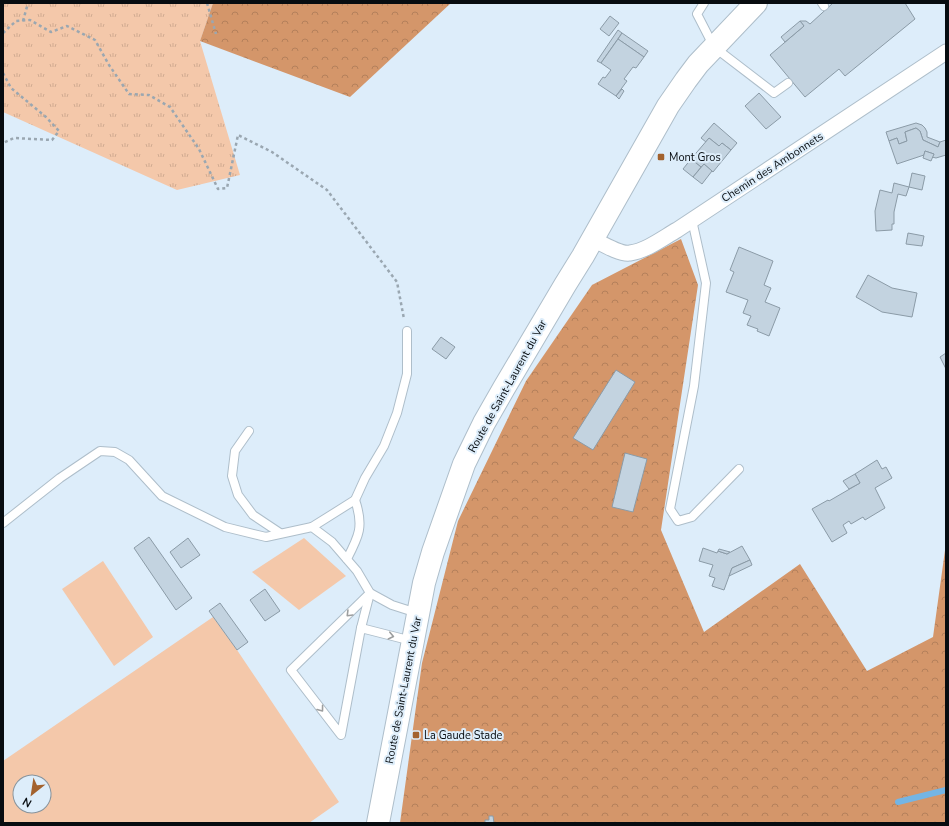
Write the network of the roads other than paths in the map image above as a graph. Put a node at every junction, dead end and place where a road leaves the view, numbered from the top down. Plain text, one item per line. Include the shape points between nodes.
1 (704, 3) edge
2 (756, 3) edge
3 (714, 47) junction
4 (946, 52) edge
5 (788, 83) dead end
6 (692, 220) junction
7 (593, 239) junction
8 (407, 332) road end
9 (249, 431) dead end
10 (740, 469) dead end
11 (355, 500) junction
12 (3, 523) edge
13 (312, 527) junction
14 (280, 533) junction
15 (347, 559) junction
16 (370, 593) junction
17 (417, 614) junction
18 (362, 628) junction
19 (412, 641) junction
20 (378, 823) edge

1 - 3 lane via 697,14
2 - 3 main road, Route de Saint-Laurent du Var
3 - 5 lane via 774,93
3 - 7 main road, Route de Saint-Laurent du Var via 668,106
4 - 6 street, Chemin des Ambonnets
6 - 7 street, Chemin des Ambonnets via 645,248 629,254
6 - 10 lane via 706,283 694,386 670,509 678,520 692,517
7 - 17 main road, Route de Saint-Laurent du Var via 504,388 464,464 433,552
8 - 11 lane via 407,374 397,413 384,446
9 - 14 lane via 235,451 232,476 238,495 253,515
11 - 13 lane
11 - 15 lane via 360,530
12 - 14 lane via 60,478 100,451 115,452 129,460 162,496 225,527 266,537
13 - 14 lane
13 - 15 lane via 332,542
15 - 16 lane
16 - 17 lane
16 - 18 lane
16 -> 18 lane via 291,670 341,735
17 - 19 main road, Route de Saint-Laurent du Var
18 -> 19 lane
19 - 20 main road, Route de Saint-Laurent du Var

